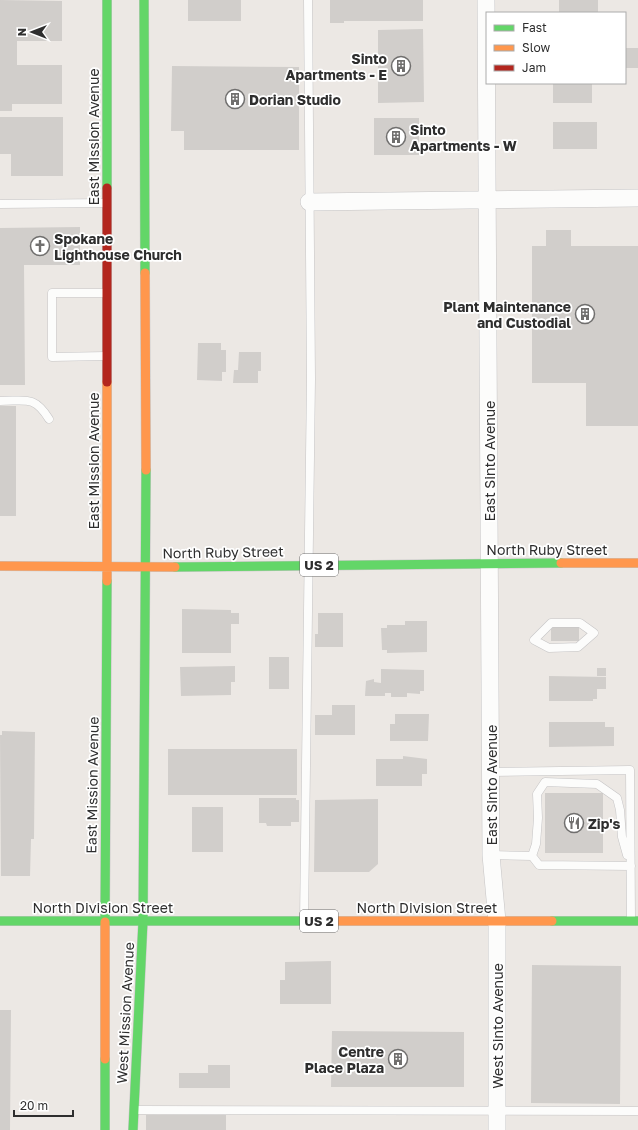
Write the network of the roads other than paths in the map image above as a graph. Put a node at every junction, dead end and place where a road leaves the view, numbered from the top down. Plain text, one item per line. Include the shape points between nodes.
1 (107, 0) edge
2 (144, 0) edge
3 (308, 0) edge
4 (486, 0) edge
5 (486, 12) edge
6 (486, 84) edge
7 (638, 198) edge
8 (487, 199) junction
9 (310, 202) junction
10 (107, 203) junction
11 (0, 204) edge
12 (107, 293) junction
13 (107, 356) junction
14 (0, 401) edge
15 (49, 419) dead end
16 (490, 563) junction
17 (638, 563) edge
18 (308, 565) junction
19 (0, 566) edge
20 (107, 566) junction
21 (147, 567) junction
22 (594, 633) joint
23 (490, 772) junction
24 (491, 855) junction
25 (532, 856) junction
26 (630, 866) junction
27 (0, 921) edge
28 (143, 921) junction
29 (304, 921) junction
30 (497, 921) junction
31 (635, 921) edge
32 (105, 922) junction
33 (134, 1110) junction
34 (497, 1110) junction
35 (638, 1111) edge
36 (105, 1130) edge
37 (133, 1130) edge
38 (497, 1130) edge

1 - 10 main road, East Mission Avenue
2 - 21 main road
3 - 9 lane
4 - 5 street, East Sinto Avenue
6 - 8 street, East Sinto Avenue
7 - 8 street
8 - 9 street
8 - 16 street, East Sinto Avenue
9 - 18 lane
10 - 11 lane
10 - 12 main road, East Mission Avenue
12 - 13 main road, East Mission Avenue
12 - 13 lane via 52,293 52,357
13 - 20 main road, East Mission Avenue
14 - 15 lane via 29,400 38,404
16 - 17 main road, North Ruby Street / US 2
16 - 18 main road, North Ruby Street / US 2
16 - 23 street, East Sinto Avenue
18 - 21 main road, North Ruby Street / US 2
18 - 29 lane
19 - 20 main road, North Ruby Street / US 2
20 - 21 main road, North Ruby Street / US 2
20 - 32 main road, East Mission Avenue
21 - 28 main road
22 - 22 lane via 580,623 551,623 534,640 549,648 578,647
23 - 24 street, East Sinto Avenue
23 - 26 lane via 630,770
24 - 25 lane
24 - 30 street, East Sinto Avenue
25 - 26 lane via 539,865
25 - 26 lane via 536,844 537,794 540,788 545,782 585,782 597,784 617,798 622,837
26 - 31 lane
27 - 32 main road, North Division Street / US 2
28 - 29 main road, North Division Street / US 2
28 - 32 main road, North Division Street / US 2
28 - 33 main road, West Mission Avenue
29 - 30 main road, North Division Street / US 2
30 - 31 main road, North Division Street / US 2
30 - 34 street, West Sinto Avenue
32 - 36 main road, West Mission Avenue
33 - 34 lane
33 - 37 main road, West Mission Avenue
34 - 35 lane
34 - 38 street, West Sinto Avenue

